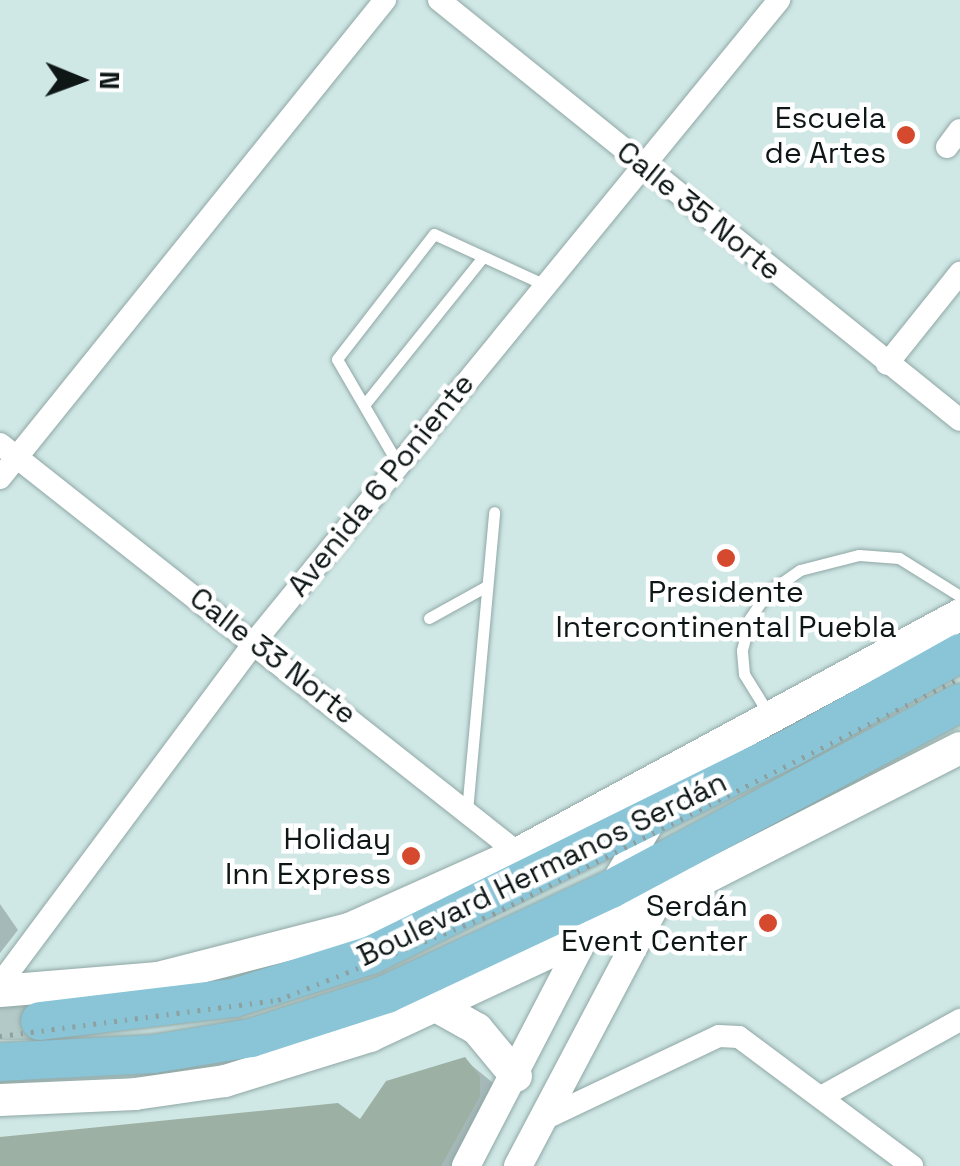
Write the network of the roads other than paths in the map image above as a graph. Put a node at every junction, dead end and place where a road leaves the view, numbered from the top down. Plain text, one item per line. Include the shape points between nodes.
1 (385, 0) edge
2 (439, 0) edge
3 (779, 0) edge
4 (641, 164) junction
5 (483, 257) junction
6 (960, 273) edge
7 (543, 284) junction
8 (888, 364) junction
9 (364, 405) junction
10 (960, 420) edge
11 (9, 450) edge
12 (398, 464) junction
13 (0, 478) edge
14 (494, 512) dead end
15 (485, 587) junction
16 (960, 596) edge
17 (960, 615) edge
18 (429, 618) dead end
19 (256, 640) junction
20 (960, 653) edge
21 (960, 703) edge
22 (771, 718) junction
23 (960, 748) edge
24 (467, 811) junction
25 (654, 816) junction
26 (582, 821) joint
27 (682, 852) junction
28 (539, 864) junction
29 (612, 889) junction
30 (658, 902) junction
31 (584, 937) junction
32 (0, 987) edge
33 (438, 1007) junction
34 (960, 1020) edge
35 (40, 1021) tunnel mouth
36 (0, 1062) edge
37 (516, 1076) junction
38 (821, 1097) junction
39 (0, 1100) edge
40 (546, 1118) junction
41 (466, 1166) edge
42 (518, 1166) edge
43 (912, 1166) edge

1 - 11 street
2 - 4 street, Calle 35 Norte
3 - 4 street, Avenida 6 Poniente
4 - 7 street, Avenida 6 Poniente
4 - 8 street, Calle 35 Norte
5 - 7 lane
5 - 9 lane
5 - 9 lane via 434,234 337,359
6 - 8 street
7 - 12 street, Avenida 6 Poniente
8 - 10 street, Calle 35 Norte
9 - 12 lane
11 - 13 street
11 - 19 street, Calle 33 Norte
12 - 19 street, Avenida 6 Poniente
14 - 15 lane
15 - 18 lane
15 - 24 lane
16 - 22 lane via 899,558 859,555 800,570 768,593 750,618 742,650 744,674
17 - 22 main road
19 - 24 street, Calle 33 Norte
19 - 32 street, Avenida 6 Poniente
20 - 25 main road, Boulevard Hermanos Serdán
21 - 27 main road, Boulevard Hermanos Serdán
22 - 26 main road
23 - 30 main road
24 - 28 street, Calle 33 Norte
25 - 28 main road, Boulevard Hermanos Serdán
25 - 29 street
26 - 28 main road
27 - 29 main road, Boulevard Hermanos Serdán
27 - 30 street
28 - 32 main road via 258,957 158,978
28 - 35 main road, Boulevard Hermanos Serdán via 371,954 301,980 234,998
29 - 31 street
29 - 36 main road, Boulevard Hermanos Serdán via 473,956 301,1024 153,1054
30 - 31 main road
30 - 40 street
31 - 33 main road
31 - 37 street
33 - 37 main road via 477,1029
33 - 39 main road via 303,1060 225,1081 135,1094
34 - 38 street
37 - 41 street
38 - 40 street via 739,1037 719,1036
38 - 43 street
40 - 42 street

